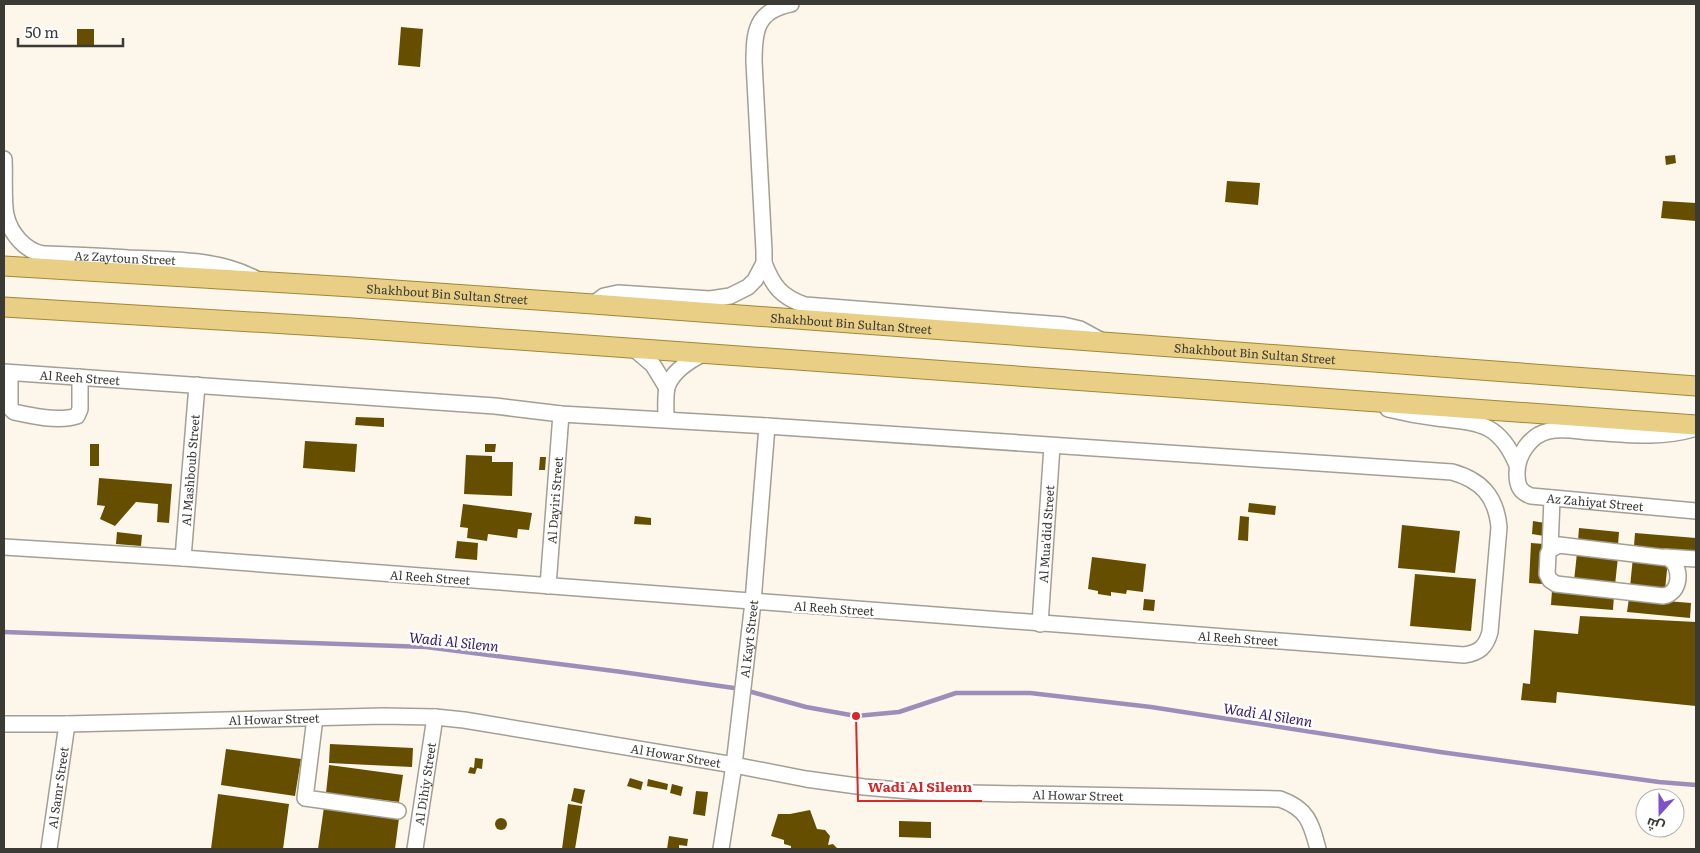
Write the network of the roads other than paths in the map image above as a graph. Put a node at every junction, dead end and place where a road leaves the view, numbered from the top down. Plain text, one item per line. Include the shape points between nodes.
1 (791, 4) edge
2 (4, 159) edge
3 (5, 219) edge
4 (764, 263) junction
5 (4, 266) edge
6 (260, 281) junction
7 (593, 304) junction
8 (4, 308) edge
9 (1103, 341) junction
10 (633, 348) junction
11 (705, 353) junction
12 (7, 373) edge
13 (80, 377) junction
14 (197, 385) junction
15 (1696, 386) edge
16 (667, 388) junction
17 (1355, 400) junction
18 (562, 414) junction
19 (666, 420) junction
20 (1696, 425) edge
21 (768, 426) junction
22 (1696, 428) edge
23 (1052, 446) junction
24 (1517, 465) junction
25 (1552, 498) junction
26 (1696, 511) edge
27 (4, 547) edge
28 (1550, 550) junction
29 (1663, 556) junction
30 (184, 558) junction
31 (1696, 559) edge
32 (548, 586) junction
33 (753, 602) junction
34 (1040, 624) junction
35 (435, 717) junction
36 (315, 718) junction
37 (4, 724) edge
38 (67, 724) junction
39 (734, 765) junction
40 (398, 811) dead end
41 (49, 849) edge
42 (415, 849) edge
43 (721, 849) edge
44 (1318, 849) edge

1 - 4 street via 780,6 762,17 754,38
2 - 3 street, Az Zaytoun Street
3 - 6 street, Az Zaytoun Street via 23,244 37,253 206,263 234,269
4 - 7 street via 748,287 730,296 710,299 618,293 604,296
4 - 9 street via 776,288 794,302 805,305 1063,325 1080,329
5 - 6 main road, Shakhbout Bin Sultan Street
6 - 7 main road, Shakhbout Bin Sultan Street
7 - 9 main road, Shakhbout Bin Sultan Street
8 - 10 main road
9 - 15 main road, Shakhbout Bin Sultan Street
10 - 11 main road
10 - 16 street via 653,365
11 - 16 street via 682,366
11 - 17 main road
12 - 13 street, Al Reeh Street
12 - 13 street via 10,408 36,417 77,416
13 - 14 street, Al Reeh Street
14 - 18 street, Al Reeh Street via 496,406
14 - 30 street, Al Mashboub Street
16 - 19 street
17 - 20 main road
17 - 24 street, Az Zahiyat Street via 1412,414 1483,425 1504,441
18 - 19 street, Al Reeh Street
18 - 32 street, Al Dayiri Street
19 - 21 street, Al Reeh Street
21 - 23 street, Al Reeh Street
21 - 33 street, Al Kayt Street
22 - 24 street via 1648,435 1548,431 1528,444
23 - 34 street, Al Mua'did Street
23 - 34 street, Al Reeh Street via 1452,472 1464,475 1486,491 1498,514 1499,527 1490,632 1482,649 1473,654
24 - 25 street, Az Zahiyat Street via 1518,487 1524,494
25 - 26 street, Az Zahiyat Street
25 - 28 street
27 - 30 street, Al Reeh Street
28 - 29 street via 1564,545
28 - 29 street via 1547,574 1556,584 1663,596 1672,593 1676,587 1678,568 1673,560
29 - 31 street
30 - 32 street, Al Reeh Street
32 - 33 street, Al Reeh Street
33 - 34 street, Al Reeh Street
33 - 39 street, Al Kayt Street
35 - 36 street, Al Howar Street
35 - 39 street, Al Howar Street
35 - 42 street, Al Dihiy Street
36 - 38 street, Al Howar Street
36 - 40 street via 305,798
37 - 38 street, Al Howar Street
38 - 41 street, Al Samr Street
39 - 43 street, Al Kayt Street
39 - 44 street, Al Howar Street via 806,779 922,792 1280,799 1303,811 1311,822

